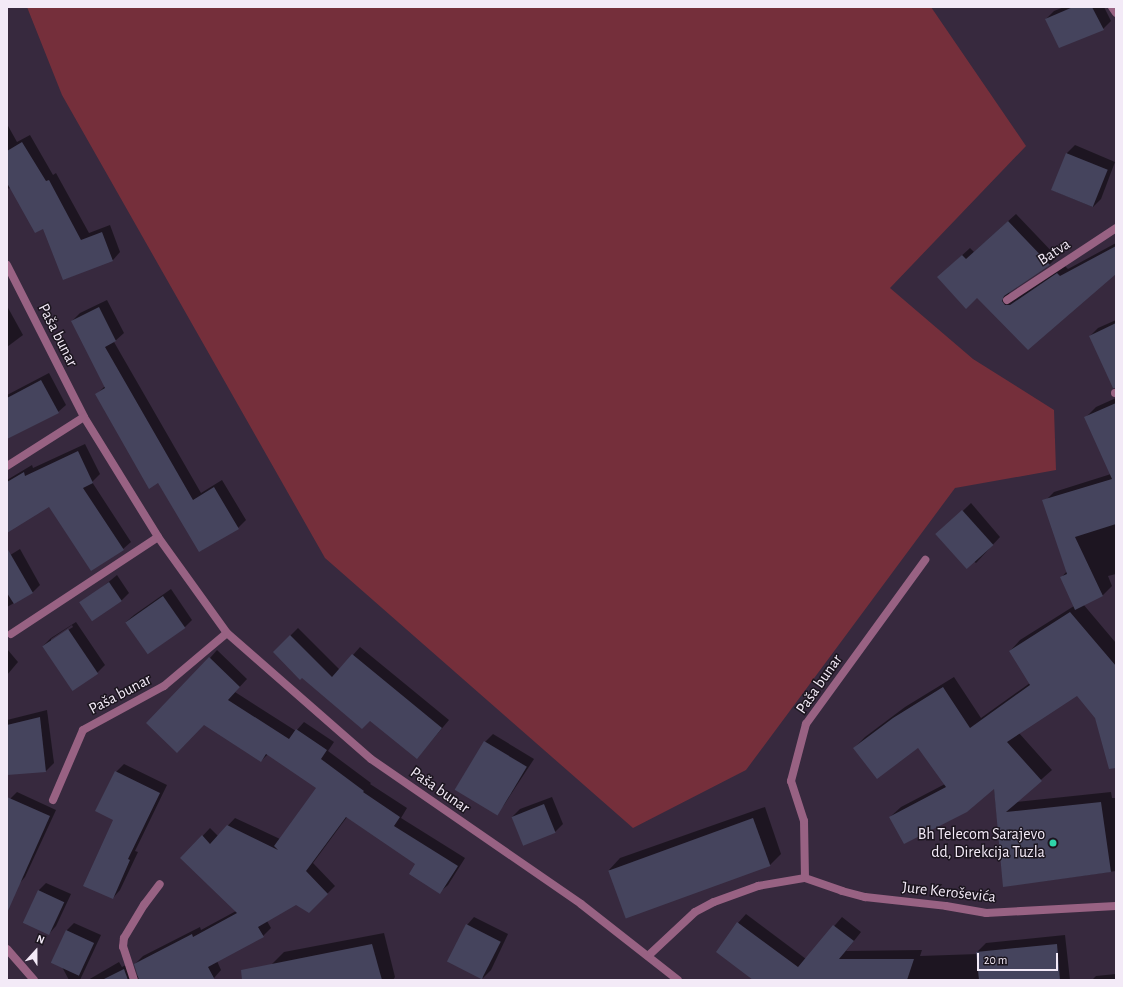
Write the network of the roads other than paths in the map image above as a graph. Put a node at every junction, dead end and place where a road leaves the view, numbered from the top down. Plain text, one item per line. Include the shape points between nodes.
1 (1112, 7) edge
2 (1116, 13) edge
3 (1116, 228) edge
4 (7, 265) edge
5 (1007, 300) dead end
6 (84, 417) junction
7 (7, 466) edge
8 (158, 537) junction
9 (925, 560) dead end
10 (227, 633) junction
11 (11, 634) dead end
12 (53, 800) dead end
13 (805, 878) junction
14 (160, 884) dead end
15 (1116, 906) edge
16 (7, 949) edge
17 (648, 956) junction
18 (34, 980) edge
19 (134, 980) edge
20 (678, 980) edge

1 - 2 street
3 - 5 street, Batva
4 - 6 street, Paša bunar
6 - 7 street
6 - 8 street, Paša bunar
8 - 10 street, Paša bunar
8 - 11 street
9 - 13 street, Paša bunar via 806,724 791,781 804,821
10 - 12 street, Paša bunar via 164,686 83,730
10 - 17 street, Paša bunar via 371,759 581,904
13 - 15 street, Jure Keroševića via 865,897 986,912
13 - 17 street via 758,886 714,902 695,912
14 - 19 street via 124,938 123,947
16 - 18 street
17 - 20 street, Paša bunar

